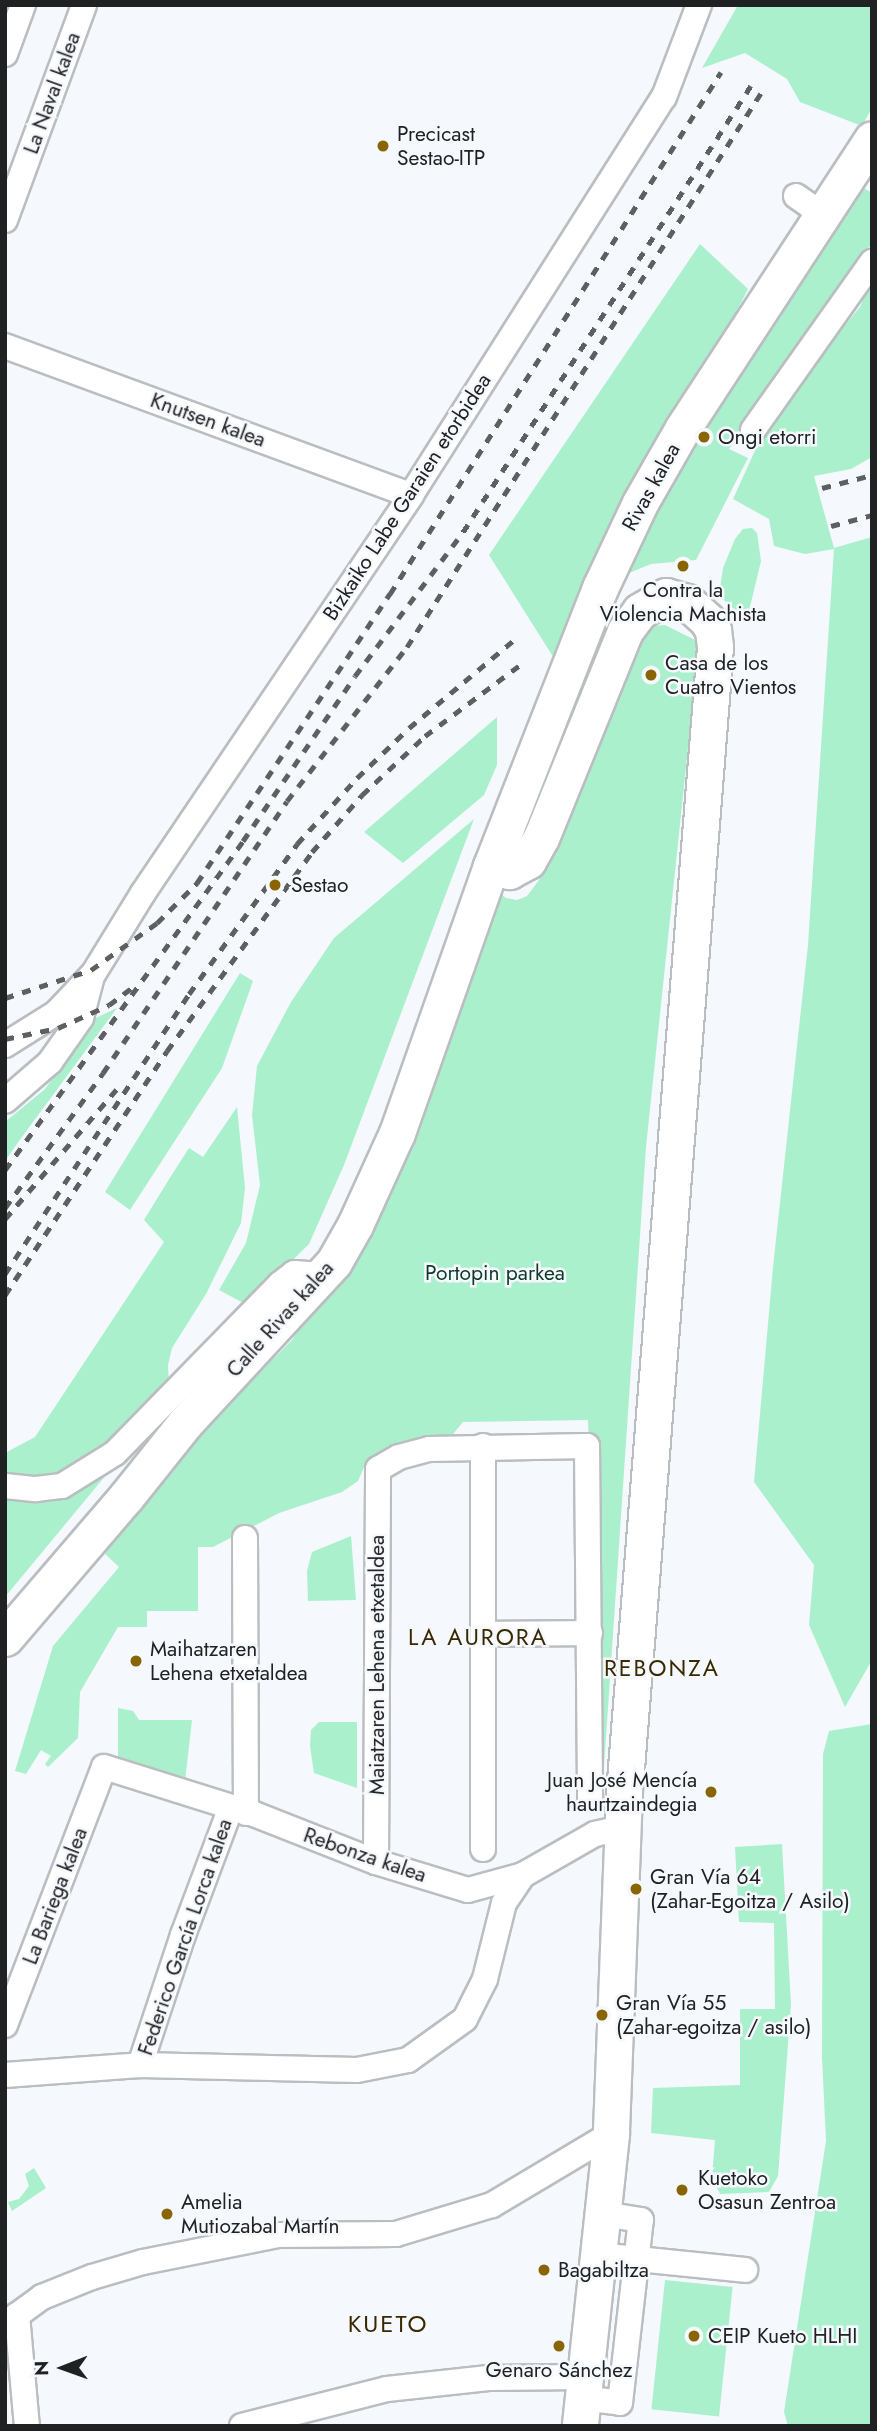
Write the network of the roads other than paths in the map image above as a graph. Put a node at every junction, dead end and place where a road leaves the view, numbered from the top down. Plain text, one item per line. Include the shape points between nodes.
1 (23, 5) edge
2 (84, 5) edge
3 (699, 5) edge
4 (5, 54) edge
5 (872, 139) edge
6 (5, 220) edge
7 (872, 262) edge
8 (5, 346) edge
9 (753, 430) dead end
10 (411, 495) junction
11 (491, 866) junction
12 (92, 976) junction
13 (5, 1045) edge
14 (5, 1101) edge
15 (318, 1280) junction
16 (484, 1447) junction
17 (5, 1486) edge
18 (245, 1538) dead end
19 (590, 1633) junction
20 (483, 1634) junction
21 (5, 1638) edge
22 (104, 1767) joint
23 (590, 1797) dead end
24 (238, 1811) junction
25 (622, 1828) junction
26 (483, 1849) dead end
27 (376, 1862) junction
28 (523, 1875) junction
29 (468, 1890) junction
30 (497, 1926) junction
31 (5, 2025) edge
32 (140, 2064) junction
33 (5, 2075) edge
34 (611, 2134) junction
35 (602, 2214) junction
36 (598, 2255) junction
37 (637, 2259) junction
38 (746, 2270) dead end
39 (11, 2319) edge
40 (582, 2400) edge
41 (308, 2417) edge
42 (27, 2426) edge
43 (242, 2426) edge

1 - 4 street
2 - 6 street, La Naval kalea
3 - 10 street, Bizkaiko Labe Garaien etorbidea via 664,97
5 - 11 street, Rivas kalea via 809,205 640,503 600,588
7 - 9 street
8 - 10 street, Knutsen kalea
10 - 12 street, Bizkaiko Labe Garaien etorbidea
11 - 15 street, Calle Rivas kalea via 397,1133 355,1225
11 - 25 street via 509,871 528,861 625,631 640,611 676,599 707,620 715,647
12 - 13 street via 56,1013
12 - 14 street via 80,1018 50,1062
15 - 17 street via 294,1273 279,1284 115,1453 62,1486
15 - 21 street, Calle Rivas kalea via 185,1423
16 - 19 street via 587,1446
16 - 20 street
16 - 27 street, Maiatzaren Lehena etxetaldea via 429,1448 378,1469
18 - 24 street
19 - 20 street
19 - 23 street
20 - 26 street
22 - 24 street, Rebonza kalea
22 - 31 street, La Bariega kalea
24 - 27 street, Rebonza kalea
24 - 32 street, Federico García Lorca kalea via 183,1935
25 - 28 street via 595,1834
25 - 34 street
27 - 29 street, Rebonza kalea
28 - 29 street
28 - 30 street via 504,1903
29 - 30 street via 480,1899
30 - 32 street via 485,1979 466,2019 408,2060 358,2070
32 - 33 street
34 - 35 street
34 - 39 street via 492,2205 408,2231 278,2235 144,2262 42,2297
35 - 36 street
35 - 37 street via 641,2220
36 - 37 street
36 - 40 street
37 - 38 street
37 - 40 street via 620,2403
39 - 42 street
40 - 41 street via 475,2379 387,2389
41 - 43 street

